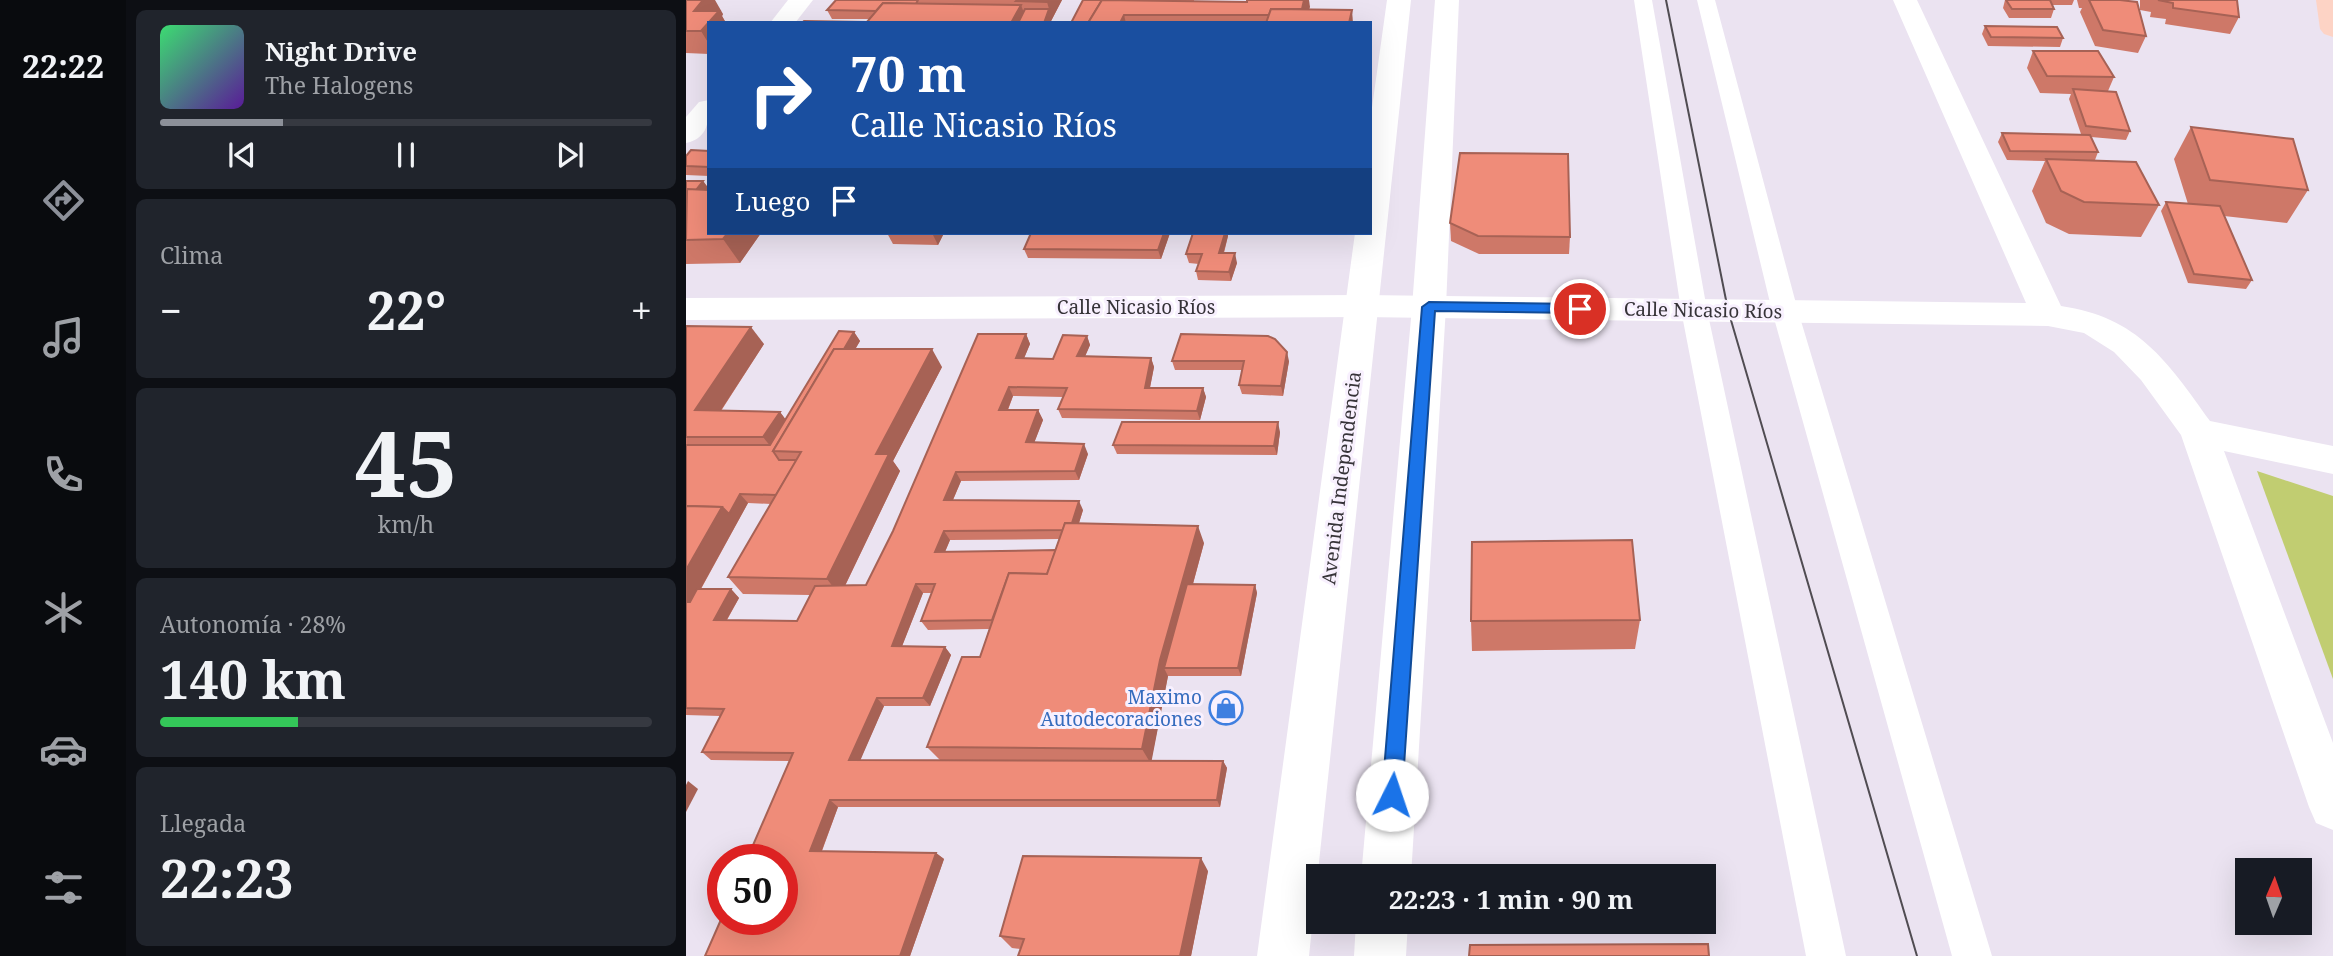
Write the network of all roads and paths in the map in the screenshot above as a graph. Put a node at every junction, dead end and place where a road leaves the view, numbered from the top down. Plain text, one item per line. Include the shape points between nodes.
1 (801, 0) edge
2 (1399, 0) edge
3 (1447, 0) edge
4 (1643, 0) edge
5 (1706, 0) edge
6 (1905, 0) edge
7 (2328, 0) edge
8 (784, 21) edge
9 (2333, 29) edge
10 (707, 110) edge
11 (686, 135) edge
12 (1372, 230) edge
13 (1371, 235) edge
14 (1363, 306) junction
15 (1429, 307) junction
16 (686, 309) edge
17 (1694, 310) junction
18 (1785, 311) junction
19 (2048, 315) junction
20 (2198, 432) junction
21 (2333, 460) edge
22 (2333, 807) edge
23 (1387, 864) edge
24 (1381, 934) edge
25 (1283, 956) edge
26 (1380, 956) edge
27 (1826, 956) edge
28 (1972, 956) edge

1 - 8 street
2 - 12 street, Avenida Independencia
3 - 15 street
4 - 17 lane
5 - 18 lane
6 - 19 street
7 - 9 main road
10 - 11 street
13 - 14 street, Avenida Independencia
14 - 15 street, Calle Nicasio Ríos
14 - 16 street, Calle Nicasio Ríos
14 - 25 street, Avenida Independencia
15 - 17 street, Calle Nicasio Ríos
15 - 23 street
17 - 18 street, Calle Nicasio Ríos
17 - 27 lane
18 - 19 street, Calle Nicasio Ríos
18 - 28 lane
19 - 20 street, Calle Nicasio Ríos via 2097,325 2136,352
20 - 21 street
20 - 22 street, Calle Nicasio Ríos
24 - 26 street

